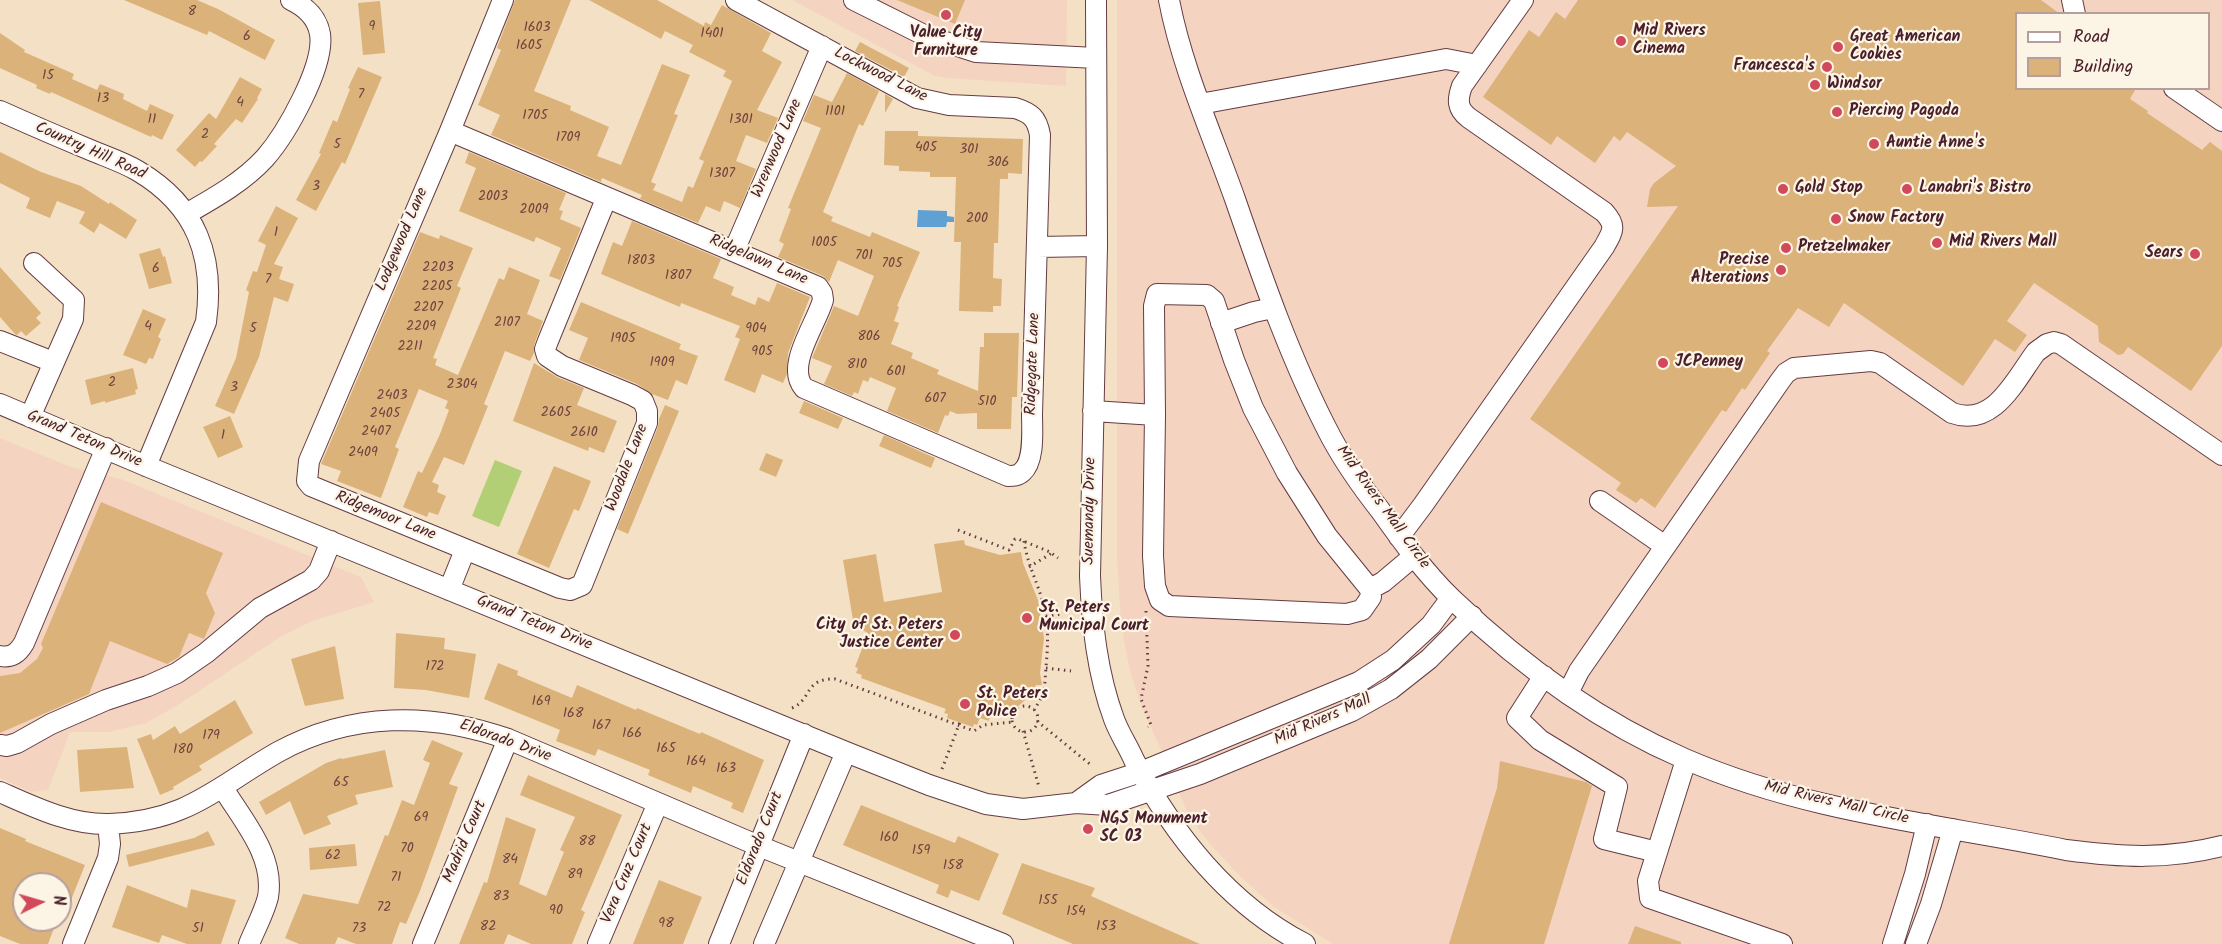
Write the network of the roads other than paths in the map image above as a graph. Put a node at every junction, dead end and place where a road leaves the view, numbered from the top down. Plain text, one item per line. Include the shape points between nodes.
1 (291, 0) edge
2 (503, 0) edge
3 (736, 0) edge
4 (854, 0) edge
5 (1096, 0) edge
6 (1170, 0) edge
7 (1522, 0) edge
8 (822, 46) junction
9 (1096, 58) junction
10 (1477, 65) junction
11 (2177, 90) edge
12 (1200, 104) junction
13 (0, 111) edge
14 (1034, 117) joint
15 (2222, 121) edge
16 (450, 131) junction
17 (606, 199) junction
18 (186, 214) junction
19 (1096, 246) junction
20 (1037, 247) junction
21 (734, 251) junction
22 (34, 263) dead end
23 (1273, 308) junction
24 (1221, 323) junction
25 (0, 341) edge
26 (53, 362) junction
27 (0, 405) edge
28 (1093, 411) junction
29 (1155, 415) junction
30 (30, 417) junction
31 (106, 448) junction
32 (2222, 455) edge
33 (146, 466) junction
34 (1017, 475) joint
35 (307, 481) joint
36 (1600, 501) dead end
37 (1399, 537) junction
38 (331, 541) junction
39 (1665, 546) junction
40 (465, 550) junction
41 (1414, 556) junction
42 (577, 588) joint
43 (1370, 589) junction
44 (449, 590) junction
45 (1451, 598) junction
46 (1472, 616) junction
47 (0, 656) edge
48 (1544, 676) junction
49 (1568, 693) junction
50 (804, 734) junction
51 (508, 739) junction
52 (0, 745) edge
53 (846, 752) junction
54 (1686, 760) junction
55 (1141, 772) junction
56 (223, 788) junction
57 (1152, 791) junction
58 (0, 792) edge
59 (658, 803) junction
60 (1076, 803) junction
61 (108, 824) junction
62 (1927, 824) junction
63 (1953, 829) junction
64 (759, 846) junction
65 (2222, 846) edge
66 (1657, 852) junction
67 (800, 862) junction
68 (980, 940) edge
69 (74, 944) edge
70 (249, 944) edge
71 (423, 944) edge
72 (598, 944) edge
73 (719, 944) edge
74 (764, 944) edge
75 (1003, 944) edge
76 (1305, 944) edge
77 (1782, 944) edge
78 (1893, 944) edge
79 (1916, 944) edge

1 - 18 street via 310,12 320,34 320,47 297,111 264,159 238,183
2 - 16 street, Lodgewood Lane
3 - 8 street, Lockwood Lane
4 - 9 street via 924,34 975,52
5 - 9 street, Suemandy Drive
6 - 12 street, Mid Rivers Mall Circle
7 - 10 street
8 - 14 street, Lockwood Lane via 917,98 949,105 1015,108
8 - 21 street, Wrenwood Lane
9 - 19 street, Suemandy Drive
10 - 12 street via 1446,59
10 - 37 street via 1462,86 1459,108 1604,212 1613,228 1599,255
11 - 15 street
12 - 23 street, Mid Rivers Mall Circle
13 - 18 street, Country Hill Road via 136,170 173,197
14 - 20 street, Ridgegate Lane via 1040,135
16 - 17 street, Ridgelawn Lane
16 - 35 street, Lodgewood Lane via 309,462
17 - 21 street, Ridgelawn Lane
17 - 42 street, Woodale Lane via 545,349 547,356 562,366 643,401 647,423 582,585
18 - 33 street, Country Hill Road via 197,233 209,275 206,322
19 - 20 street
19 - 28 street, Suemandy Drive
20 - 34 street, Ridgegate Lane via 1031,441 1024,471
21 - 34 street, Ridgelawn Lane via 808,281 822,293 820,310 798,362 799,382 804,388 1008,476
22 - 26 street via 74,300 73,320
23 - 24 street
23 - 37 street, Mid Rivers Mall Circle via 1332,440
24 - 29 street via 1214,300 1207,295 1157,294
24 - 43 street via 1253,408 1287,473 1327,536
25 - 26 street
26 - 30 street
27 - 30 street, Grand Teton Drive
28 - 29 street
28 - 55 street, Suemandy Drive via 1090,576 1094,634 1114,720
29 - 43 street via 1153,556 1160,600 1169,606 1347,614 1362,610 1371,597
30 - 31 street, Grand Teton Drive
31 - 33 street, Grand Teton Drive
31 - 47 street via 24,643 18,653
32 - 39 street via 2054,342 2036,352 1995,407 1972,416 1952,413 1880,363 1794,368 1780,381
33 - 38 street, Grand Teton Drive
35 - 40 street, Ridgemoor Lane via 319,490
36 - 39 street
37 - 41 street, Mid Rivers Mall Circle
38 - 44 street, Grand Teton Drive
38 - 52 street via 319,571 311,580 260,608 177,673 51,724 17,743
39 - 49 street
40 - 42 street, Ridgemoor Lane via 560,588
40 - 44 street
41 - 43 street
41 - 45 street, Mid Rivers Mall Circle
44 - 50 street, Grand Teton Drive
45 - 46 street, Mid Rivers Mall Circle
45 - 55 street, Mid Rivers Mall via 1431,625 1401,653 1359,682
46 - 48 street, Mid Rivers Mall Circle
46 - 57 street, Mid Rivers Mall via 1429,659 1391,689 1352,711
48 - 49 street, Mid Rivers Mall Circle
48 - 66 street via 1517,718 1540,740 1617,787 1604,839
49 - 54 street, Mid Rivers Mall Circle via 1620,726
50 - 53 street, Grand Teton Drive
50 - 64 street, Eldorado Court
51 - 56 street, Eldorado Drive via 453,723 368,722 313,736
51 - 59 street, Eldorado Drive
51 - 71 street, Madrid Court
53 - 60 street, Grand Teton Drive via 986,804 1023,809
53 - 67 street
54 - 62 street, Mid Rivers Mall Circle via 1814,803
54 - 66 street
55 - 57 street, Suemandy Drive
55 - 60 street, Grand Teton Drive via 1101,785
56 - 61 street, Eldorado Drive via 161,818
56 - 70 street via 255,838 268,870 267,898
57 - 60 street, Grand Teton Drive via 1108,805
57 - 76 street, Suemandy Drive via 1174,826 1221,881 1252,910
58 - 61 street, Eldorado Drive via 46,812 87,823
59 - 64 street, Eldorado Drive
59 - 72 street, Vera Cruz Court
61 - 69 street via 108,858
62 - 63 street, Mid Rivers Mall Circle
62 - 78 street
63 - 65 street, Mid Rivers Mall Circle via 2066,850 2132,857 2173,856
63 - 79 street
64 - 67 street, Eldorado Drive
64 - 73 street, Eldorado Court
66 - 77 street via 1648,881 1650,898
67 - 68 street, Eldorado Drive
67 - 74 street
68 - 75 street, Eldorado Drive

